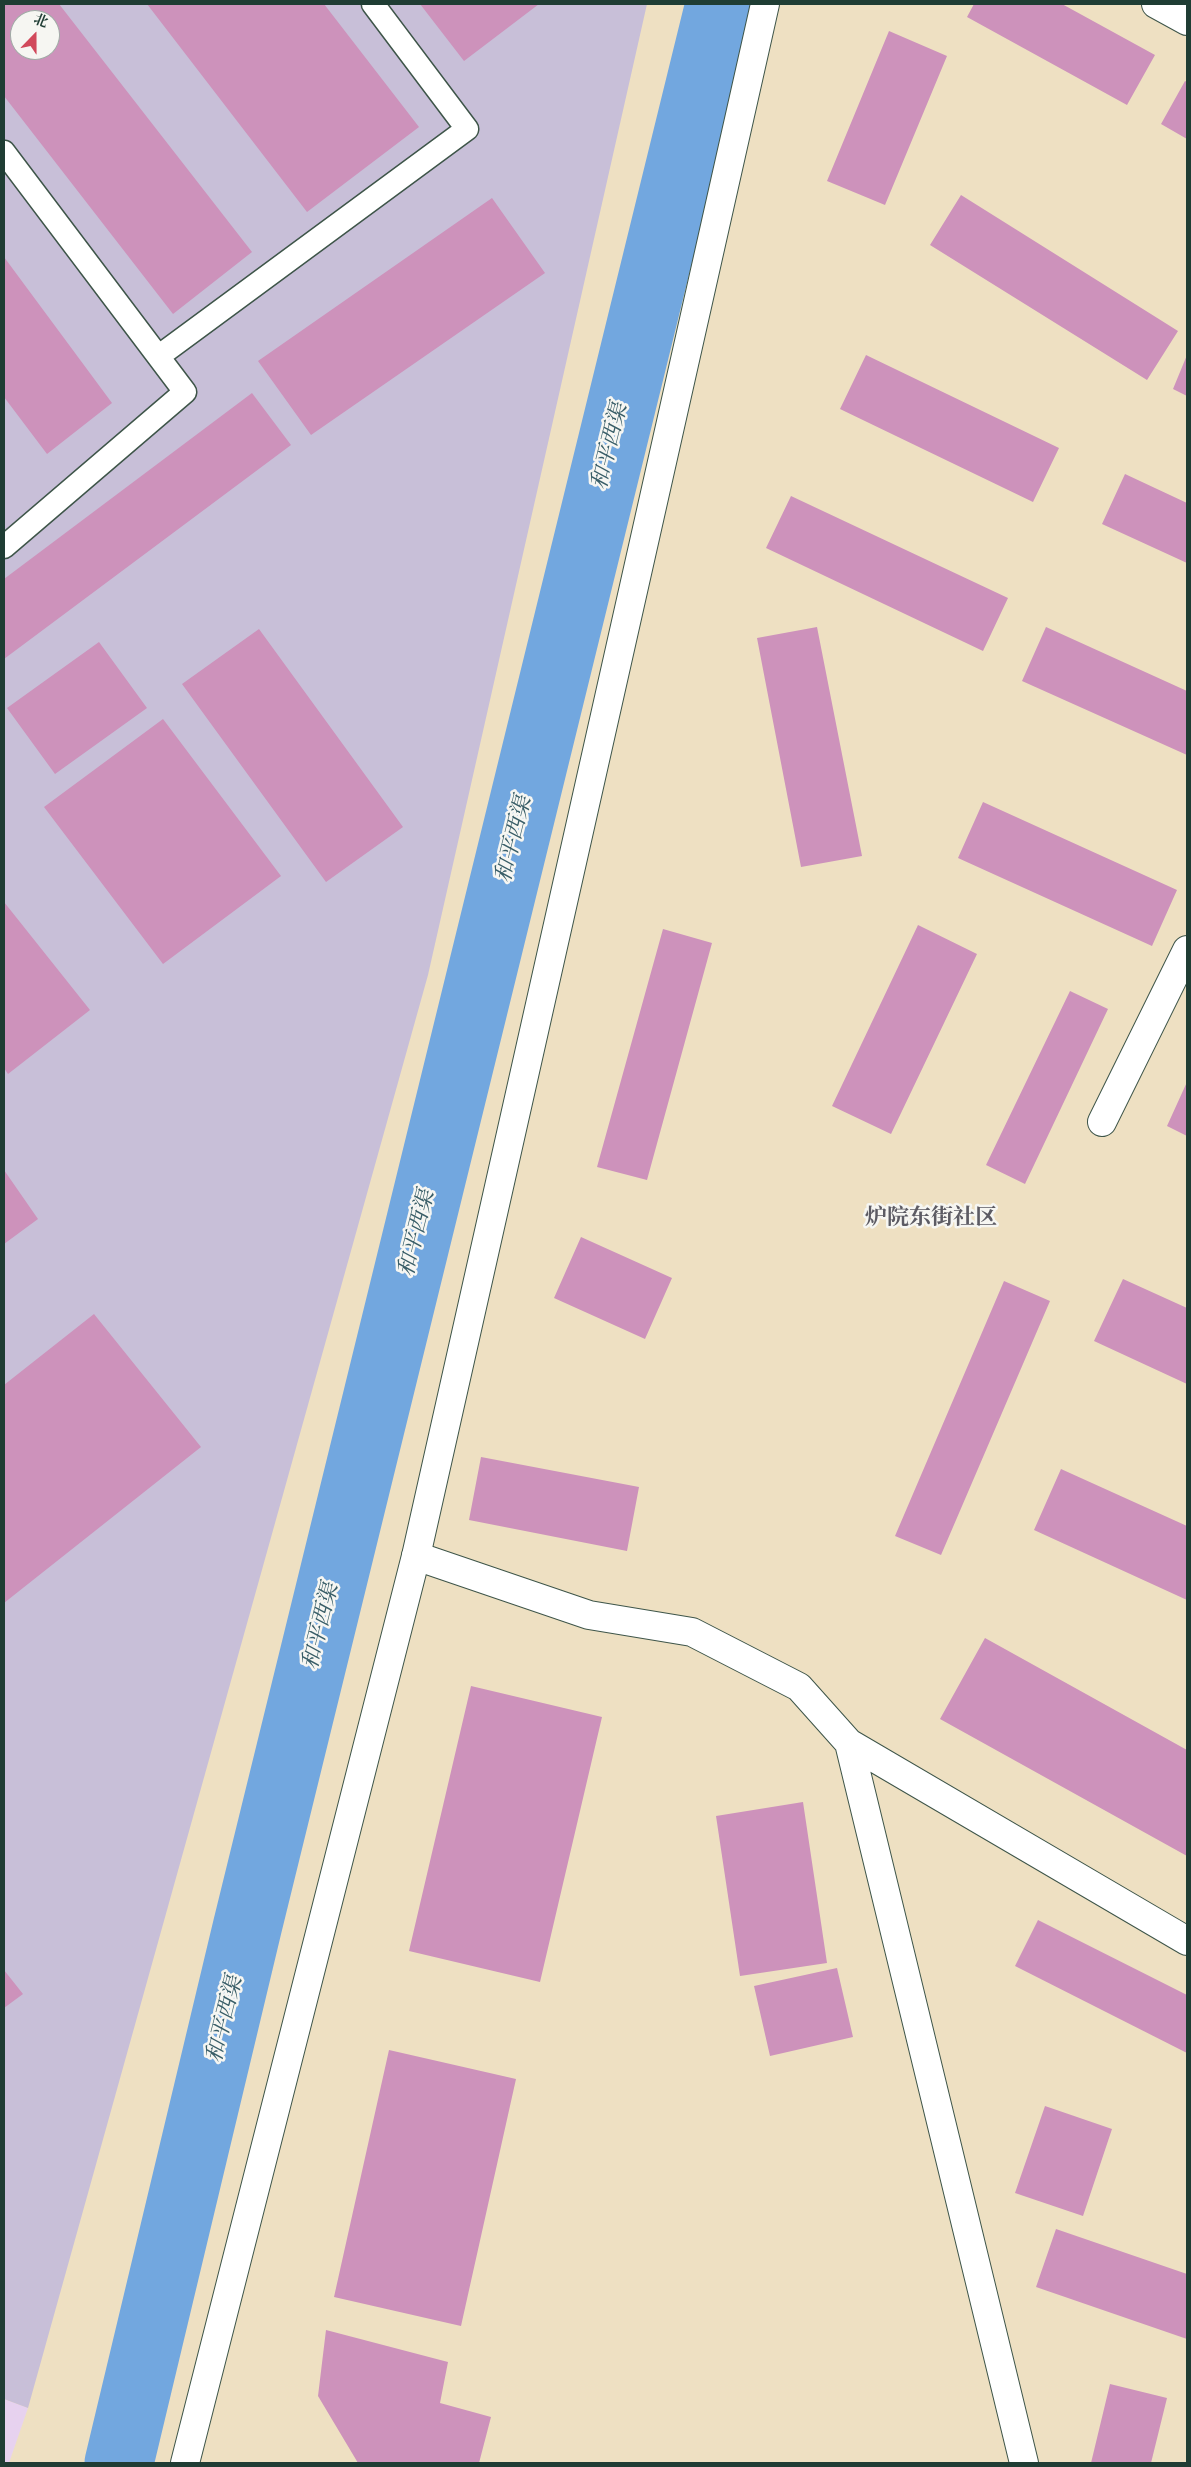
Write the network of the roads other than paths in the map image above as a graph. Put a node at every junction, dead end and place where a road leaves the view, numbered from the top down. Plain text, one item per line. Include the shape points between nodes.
1 (373, 4) edge
2 (765, 4) edge
3 (1156, 4) edge
4 (1187, 21) edge
5 (4, 152) edge
6 (159, 356) junction
7 (4, 547) edge
8 (1187, 950) edge
9 (1102, 1122) dead end
10 (416, 1556) junction
11 (849, 1743) junction
12 (1187, 1941) edge
13 (185, 2463) edge
14 (1024, 2463) edge

1 - 6 lane via 467,129
2 - 10 street
3 - 4 street
5 - 6 lane
6 - 7 lane via 185,392
8 - 9 street
10 - 11 street via 589,1615 692,1632 799,1687
10 - 13 street
11 - 12 street
11 - 14 street

